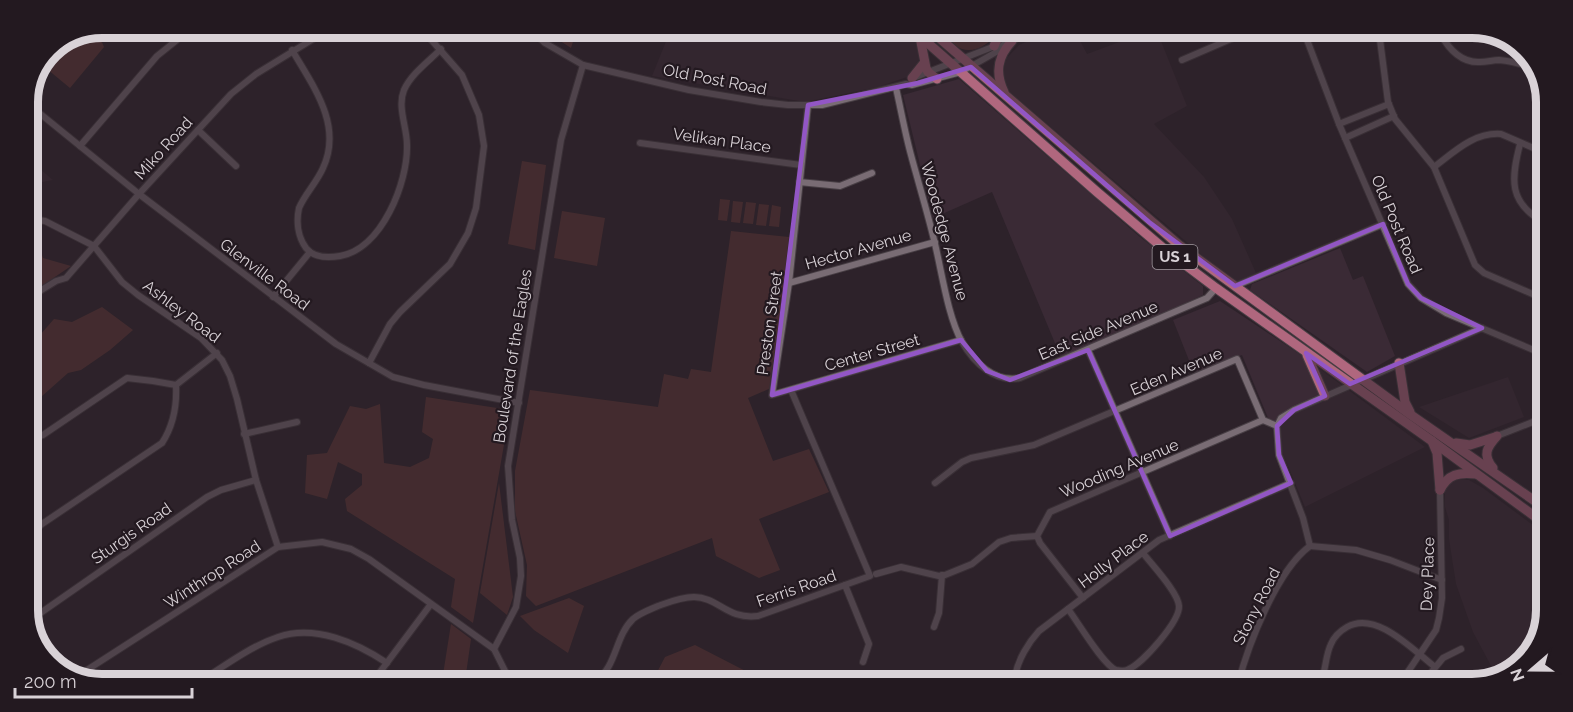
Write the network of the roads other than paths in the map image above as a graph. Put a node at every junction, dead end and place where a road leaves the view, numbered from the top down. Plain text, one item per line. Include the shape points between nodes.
1 (179, 38) edge
2 (314, 38) edge
3 (431, 38) edge
4 (540, 38) edge
5 (919, 38) edge
6 (922, 38) edge
7 (939, 38) edge
8 (942, 38) edge
9 (1002, 38) edge
10 (1017, 38) edge
11 (1233, 38) edge
12 (1306, 38) edge
13 (1380, 38) edge
14 (1444, 38) edge
15 (944, 43) junction
16 (1003, 44) junction
17 (441, 49) junction
18 (292, 50) junction
19 (963, 59) junction
20 (1182, 60) dead end
21 (951, 64) junction
22 (583, 65) junction
23 (1524, 65) edge
24 (971, 67) junction
25 (926, 68) junction
26 (961, 72) junction
27 (937, 79) junction
28 (909, 81) junction
29 (896, 88) junction
30 (1006, 97) junction
31 (1389, 104) junction
32 (808, 105) junction
33 (38, 112) edge
34 (1394, 116) junction
35 (1339, 124) junction
36 (198, 130) junction
37 (1345, 138) junction
38 (640, 143) dead end
39 (1520, 144) junction
40 (80, 146) junction
41 (1535, 149) edge
42 (801, 165) junction
43 (236, 166) dead end
44 (1434, 167) junction
45 (872, 173) dead end
46 (799, 182) junction
47 (139, 194) junction
48 (1535, 217) edge
49 (38, 220) edge
50 (1383, 224) junction
51 (935, 242) junction
52 (94, 246) junction
53 (310, 252) junction
54 (789, 284) junction
55 (1235, 286) junction
56 (1216, 288) junction
57 (38, 292) edge
58 (1535, 295) edge
59 (273, 297) junction
60 (1482, 328) junction
61 (961, 340) junction
62 (1088, 350) junction
63 (1535, 351) edge
64 (1306, 352) junction
65 (217, 353) junction
66 (369, 363) junction
67 (1399, 363) junction
68 (987, 371) joint
69 (1361, 379) junction
70 (1350, 384) junction
71 (176, 386) junction
72 (791, 390) junction
73 (1325, 396) junction
74 (519, 403) junction
75 (1115, 412) junction
76 (1411, 415) junction
77 (1263, 420) junction
78 (1536, 421) edge
79 (297, 422) dead end
80 (1277, 426) junction
81 (244, 434) junction
82 (1497, 436) junction
83 (38, 437) edge
84 (1432, 441) junction
85 (1452, 443) junction
86 (1142, 473) junction
87 (1477, 474) junction
88 (256, 480) junction
89 (935, 483) dead end
90 (1291, 483) junction
91 (1513, 485) junction
92 (1440, 490) junction
93 (1536, 502) edge
94 (1536, 517) edge
95 (38, 527) edge
96 (1037, 536) junction
97 (1170, 536) junction
98 (1310, 546) junction
99 (278, 547) junction
100 (1143, 553) junction
101 (873, 575) junction
102 (942, 575) junction
103 (1442, 580) junction
104 (845, 585) junction
105 (1083, 598) junction
106 (431, 604) junction
107 (1068, 609) junction
108 (38, 615) edge
109 (934, 627) dead end
110 (494, 649) junction
111 (1461, 649) dead end
112 (1420, 655) junction
113 (863, 662) dead end
114 (387, 663) junction
115 (1435, 667) junction
116 (84, 672) edge
117 (210, 675) edge
118 (378, 675) edge
119 (505, 675) edge
120 (604, 675) edge
121 (1015, 675) edge
122 (1240, 675) edge
123 (1322, 675) edge
124 (1406, 675) edge
125 (1429, 675) edge

1 - 40 street via 157,56
2 - 18 street, Miko Road
3 - 17 street
4 - 22 street, Old Post Road
5 - 25 highway
6 - 21 highway, US 1
7 - 15 highway, US 1
8 - 15 highway
9 - 16 highway
10 - 16 street, Old Post Road
11 - 20 street
12 - 35 street, Old Post Road
13 - 31 street
14 - 23 street via 1466,60
15 - 19 highway, US 1
16 - 19 street, Old Post Road
16 - 24 street, Old Post Road
16 - 30 highway via 998,68
17 - 53 street via 404,90 401,105 407,155 400,190 387,217 367,242 350,253 321,257
17 - 66 street via 462,75 483,131 476,208 468,233 450,264 390,324
18 - 36 street, Miko Road via 231,94
18 - 53 street via 320,98 329,126 323,169 297,215 298,233
19 - 21 street, Old Post Road
19 - 24 highway, US 1
21 - 25 street, Old Post Road
21 - 26 highway, US 1
22 - 32 street, Old Post Road via 689,90
22 - 74 street, Boulevard of the Eagles via 561,140
24 - 26 street, Old Post Road
24 - 30 highway, US 1
25 - 27 highway
25 - 28 highway
26 - 27 street, Old Post Road
26 - 56 highway, US 1 via 1104,199
27 - 28 street, Old Post Road via 912,85
28 - 29 street, Old Post Road
29 - 32 street, Old Post Road
29 - 51 street, Woodedge Avenue
30 - 55 highway, US 1 via 1149,222
31 - 34 street
31 - 35 street
32 - 42 street, Preston Street
33 - 40 street, Glenville Road
34 - 37 street
34 - 44 street
35 - 37 street, Old Post Road
36 - 43 street
36 - 47 street, Miko Road
37 - 50 street, Old Post Road
38 - 42 street, Velikan Place
39 - 41 street
39 - 44 street via 1501,134 1487,134 1470,141
39 - 48 street via 1514,187 1527,212
40 - 47 street, Glenville Road
42 - 46 street, Preston Street
44 - 58 street via 1478,270
45 - 46 street via 840,186
46 - 54 street, Preston Street
47 - 52 street, Miko Road
47 - 59 street, Glenville Road
49 - 52 street, Ashley Road
50 - 55 street
50 - 60 street, Old Post Road via 1408,284 1421,298
51 - 54 street, Hector Avenue
51 - 61 street, Woodedge Avenue
52 - 57 street, Miko Road via 66,278
52 - 65 street, Ashley Road via 122,282 194,332
53 - 59 street
54 - 72 street, Preston Street via 772,395
55 - 69 highway, US 1
56 - 62 street, East Side Avenue via 1208,298
56 - 64 highway, US 1
59 - 66 street, Glenville Road via 336,344
60 - 63 street, Old Post Road
60 - 67 street
61 - 68 street, Woodedge Avenue
61 - 72 street, Center Street
62 - 68 street, East Side Avenue via 1020,378 1002,379
62 - 75 street
64 - 70 highway, US 1
64 - 73 highway
65 - 71 street
65 - 81 street, Ashley Road via 230,376
66 - 74 street, Glenville Road via 424,386
67 - 69 street
67 - 76 highway
69 - 70 street
69 - 76 highway, US 1
70 - 73 street
70 - 84 highway, US 1
71 - 83 street via 127,378
71 - 95 street via 172,419 162,443
72 - 101 street, Preston Street
73 - 80 street via 1281,418
74 - 110 street, Boulevard of the Eagles via 508,466 521,576 516,607
75 - 77 street, Eden Avenue via 1237,359
75 - 86 street
75 - 89 street, Eden Avenue via 1034,445 971,458
76 - 85 highway, US 1
77 - 80 street
77 - 86 street, Wooding Avenue
78 - 82 street
79 - 81 street
80 - 90 street via 1279,455
81 - 88 street, Ashley Road
82 - 85 highway via 1470,445
82 - 91 highway via 1487,446 1487,461
84 - 87 highway, US 1
84 - 92 highway via 1437,453
85 - 91 highway, US 1
86 - 96 street, Wooding Avenue via 1050,512
86 - 97 street
87 - 92 highway via 1454,475
87 - 94 highway, US 1
88 - 99 street, Ashley Road
88 - 108 street, Sturgis Road via 207,497
90 - 97 street, Holly Place
90 - 98 street
91 - 93 highway, US 1
92 - 103 street, Dey Place
96 - 102 street via 999,542 972,564
96 - 105 street via 1042,548
97 - 100 street, Holly Place
98 - 103 street via 1356,550
98 - 122 street, Stony Road via 1298,556 1278,587
99 - 106 street, Winthrop Road via 322,542 351,549
99 - 116 street, Winthrop Road
100 - 105 street, Holly Place
100 - 107 street via 1173,593 1179,609 1176,619 1141,663 1126,671 1115,669
101 - 102 street, Ferris Road via 900,567
101 - 104 street, Ferris Road
102 - 109 street
103 - 112 street, Dey Place via 1436,630
104 - 113 street via 869,644
104 - 120 street, Ferris Road via 746,618 702,597 676,599 635,617
105 - 107 street, Holly Place
106 - 110 street, Winthrop Road
106 - 114 street
107 - 121 street, Holly Place via 1030,640
110 - 119 street
111 - 115 street
112 - 115 street
112 - 123 street via 1382,627 1356,623 1343,630 1330,645
112 - 124 street, Dey Place
114 - 117 street via 345,640 292,634 260,645
114 - 118 street
115 - 125 street

